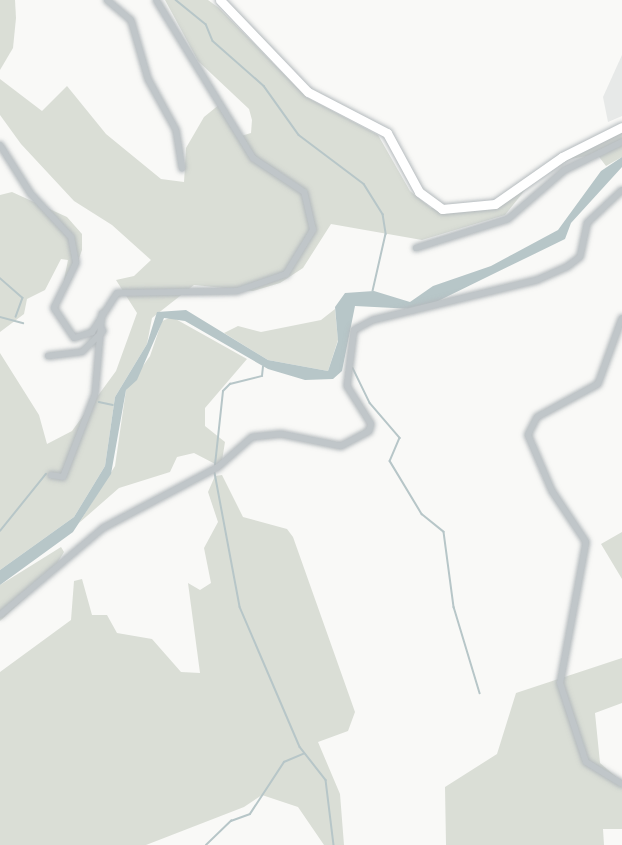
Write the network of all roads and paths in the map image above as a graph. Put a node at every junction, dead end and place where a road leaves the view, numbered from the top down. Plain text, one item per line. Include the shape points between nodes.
1 (107, 0) edge
2 (156, 0) edge
3 (220, 0) edge
4 (622, 127) edge
5 (622, 142) edge
6 (0, 145) edge
7 (182, 169) dead end
8 (622, 190) edge
9 (416, 248) dead end
10 (102, 312) junction
11 (622, 318) edge
12 (103, 331) junction
13 (48, 356) dead end
14 (51, 475) dead end
15 (0, 615) edge
16 (622, 784) edge

1 - 7 street via 131,20 148,79 176,130
2 - 10 street via 215,90 253,158 304,192 313,219 307,245 286,274 264,285 210,293 126,291 114,296
3 - 4 main road via 308,92 387,133 419,192 442,209 495,204 562,157
5 - 9 street via 565,170 513,216
6 - 10 street via 31,194 74,243 76,263 55,305 58,320 69,335 80,339 92,332
8 - 15 street via 587,223 580,256 568,266 537,280 373,320 354,330 347,386 371,424 369,431 341,446 281,434 252,437 218,467 103,528
10 - 12 street
11 - 16 street via 598,384 537,417 528,435 556,499 586,542 560,683 586,762
12 - 13 street via 82,352
12 - 14 street via 95,394 63,477

